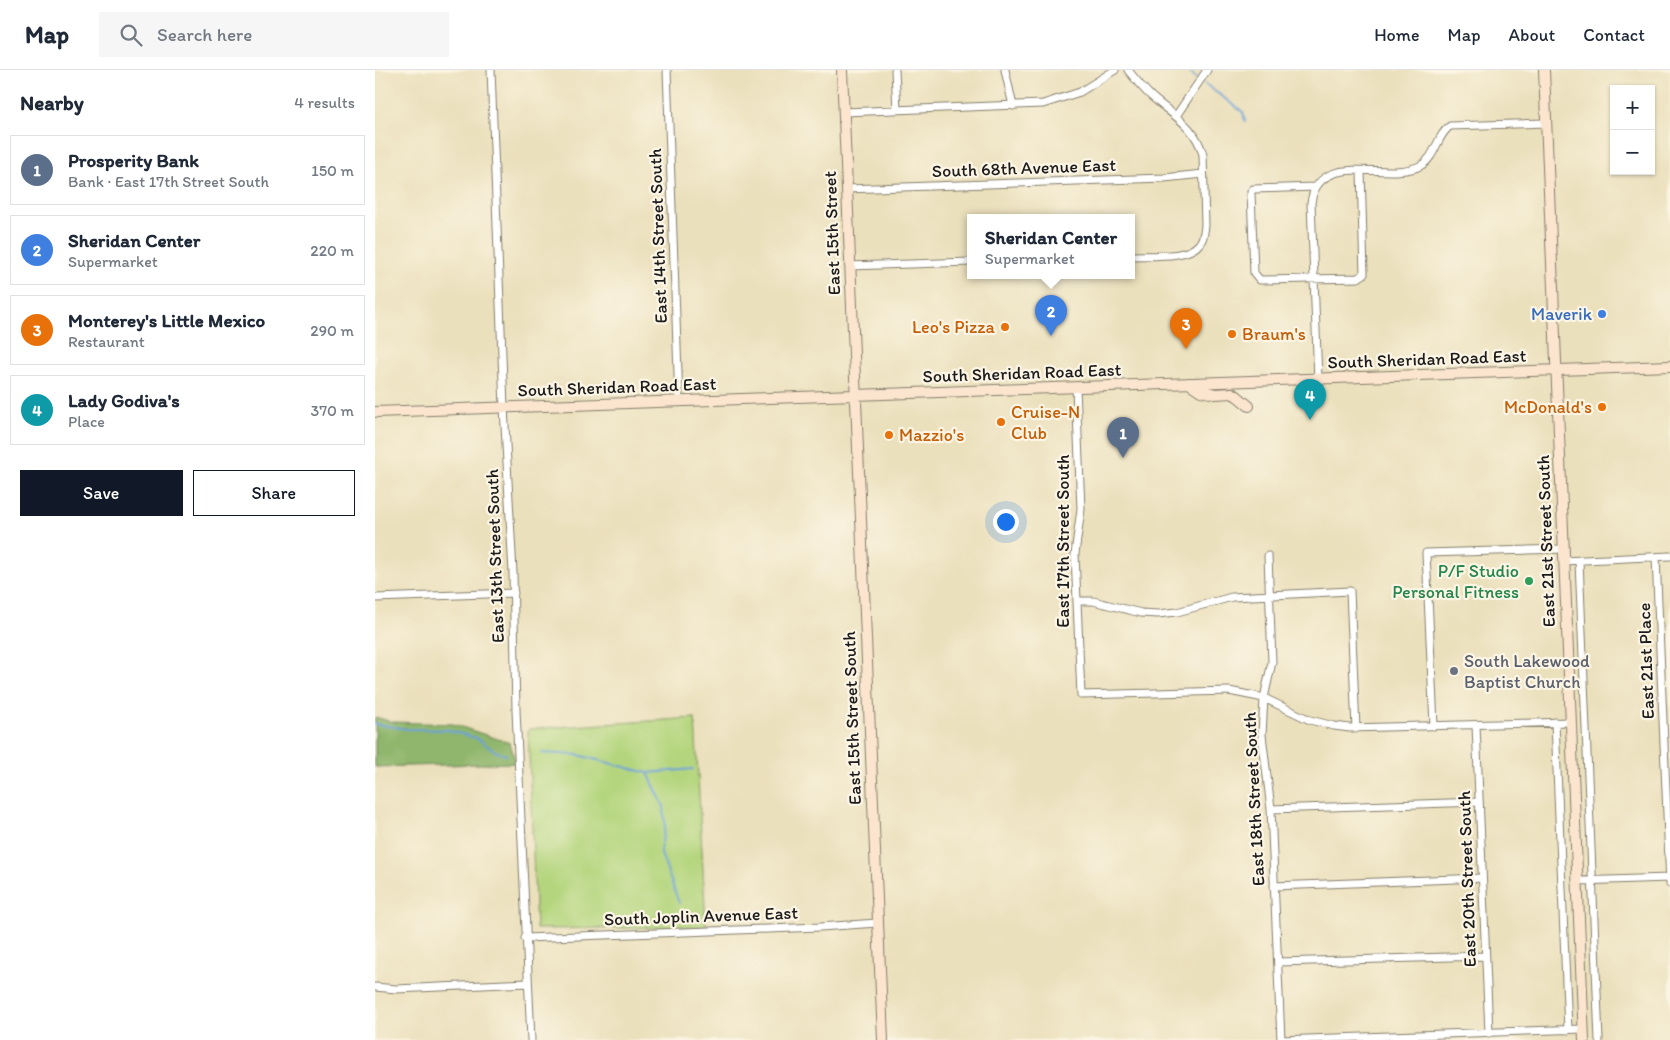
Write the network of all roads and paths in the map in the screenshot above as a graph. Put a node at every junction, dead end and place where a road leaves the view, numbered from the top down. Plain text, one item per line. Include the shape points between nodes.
1 (491, 70) edge
2 (667, 70) edge
3 (842, 70) edge
4 (895, 70) edge
5 (1005, 70) edge
6 (1115, 70) edge
7 (1129, 70) edge
8 (1207, 70) edge
9 (1544, 70) edge
10 (1013, 106) junction
11 (897, 110) junction
12 (844, 112) junction
13 (1176, 116) junction
14 (1546, 123) junction
15 (1361, 171) junction
16 (1203, 174) junction
17 (1315, 188) junction
18 (846, 189) junction
19 (1135, 256) edge
20 (967, 262) edge
21 (849, 266) junction
22 (1315, 279) junction
23 (1670, 366) edge
24 (1555, 370) junction
25 (1318, 379) junction
26 (1189, 383) junction
27 (1076, 387) junction
28 (855, 395) junction
29 (679, 401) junction
30 (1249, 406) dead end
31 (503, 407) junction
32 (375, 412) edge
33 (1563, 549) junction
34 (1268, 556) dead end
35 (1670, 556) edge
36 (1656, 557) junction
37 (1563, 561) junction
38 (1579, 561) junction
39 (514, 593) junction
40 (1269, 595) junction
41 (375, 598) edge
42 (1077, 601) junction
43 (1264, 698) junction
44 (1555, 722) junction
45 (1570, 722) junction
46 (1476, 725) junction
47 (1434, 726) junction
48 (1356, 729) junction
49 (1479, 802) junction
50 (1271, 809) junction
51 (1482, 878) junction
52 (1670, 878) edge
53 (1592, 881) junction
54 (1577, 882) junction
55 (1670, 884) edge
56 (1274, 886) junction
57 (877, 923) junction
58 (525, 938) junction
59 (1485, 956) junction
60 (1278, 962) junction
61 (528, 983) junction
62 (375, 987) edge
63 (1568, 1030) junction
64 (1489, 1033) junction
65 (1583, 1035) edge
66 (531, 1040) edge
67 (883, 1040) edge
68 (1281, 1040) edge
69 (1599, 1040) edge

1 - 31 street, East 13th Street South
2 - 29 street, East 14th Street South
3 - 12 main road, East 15th Street
4 - 11 street
5 - 10 street
6 - 10 street via 1069,97 1043,104
7 - 13 street via 1151,96
8 - 13 street
9 - 14 main road, East 21st Street South
10 - 11 street
11 - 12 street
12 - 18 main road, East 15th Street
13 - 16 street via 1200,144
14 - 15 street via 1450,126 1423,164 1406,170
14 - 24 main road, East 21st Street South
15 - 17 street via 1335,173 1321,180
15 - 22 street via 1364,274 1358,278
16 - 18 street, South 68th Avenue East
16 - 19 street via 1205,225 1203,238 1195,249 1185,253
17 - 22 street via 1311,203
17 - 22 street via 1255,188 1251,192 1256,277 1260,280
18 - 21 main road, East 15th Street
20 - 21 street
21 - 28 main road, East 15th Street
22 - 25 street
23 - 24 main road, South Sheridan Road East
24 - 25 main road, South Sheridan Road East
24 - 33 main road, East 21st Street South
25 - 26 main road, South Sheridan Road East
26 - 27 main road, South Sheridan Road East
26 - 30 main road via 1201,392 1232,393
27 - 28 main road, South Sheridan Road East
27 - 42 street, East 17th Street South via 1081,508 1075,554
28 - 29 main road, South Sheridan Road East
28 - 57 main road, East 15th Street South
29 - 31 main road, South Sheridan Road East
31 - 32 main road, South Sheridan Road East
31 - 39 street, East 13th Street South
33 - 37 main road, East 21st Street South
33 - 47 street via 1426,553
34 - 40 street, East 18th Street South
35 - 36 street
36 - 38 street
36 - 52 street, East 21st Place
37 - 38 street
37 - 45 main road, East 21st Street South
38 - 53 street, East 21st Street South
39 - 41 street
39 - 58 street, East 13th Street South
40 - 42 street via 1232,597 1158,614
40 - 43 street, East 18th Street South via 1272,662
40 - 48 street via 1350,592
42 - 43 street, East 17th Street South via 1081,696 1215,691
43 - 48 street via 1310,720
43 - 50 street, East 18th Street South via 1262,735
44 - 45 street
44 - 46 street
44 - 63 street
45 - 54 main road, East 21st Street South
46 - 47 street
46 - 49 street, East 20th Street South
47 - 48 street
49 - 50 street
49 - 51 street, East 20th Street South
50 - 56 street, East 18th Street South
51 - 56 street
51 - 59 street, East 20th Street South
52 - 53 street
52 - 55 street, East 21st Place
53 - 54 street
53 - 69 street, East 21st Street South
54 - 65 main road, East 21st Street South
56 - 60 street, East 18th Street South
57 - 58 street, South Joplin Avenue East
57 - 67 main road, East 15th Street South
58 - 61 street, East 13th Street South
59 - 60 street
59 - 64 street, East 20th Street South
60 - 68 street, East 18th Street South
61 - 62 street via 396,989
61 - 66 street, East 13th Street South
63 - 64 street
63 - 65 street
64 - 68 street

